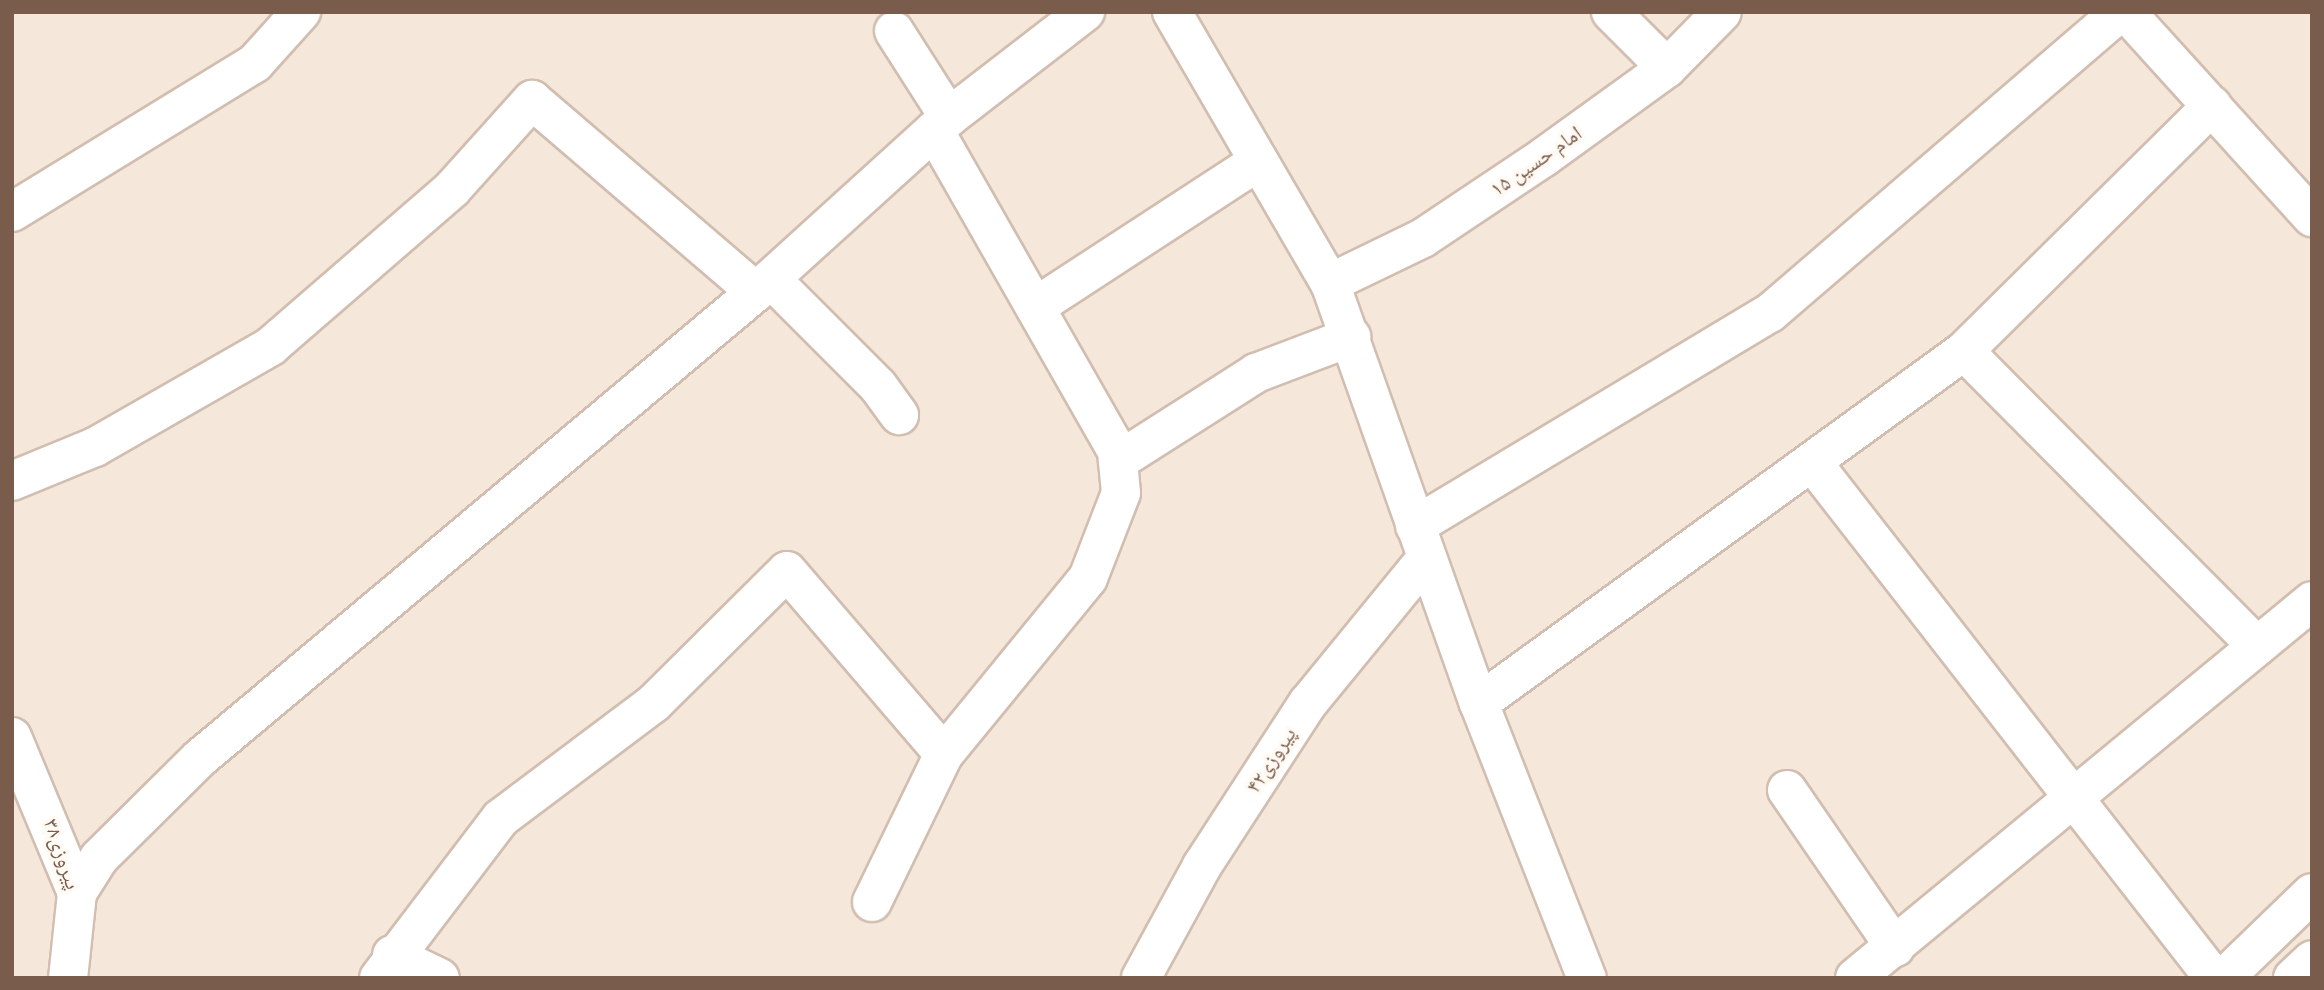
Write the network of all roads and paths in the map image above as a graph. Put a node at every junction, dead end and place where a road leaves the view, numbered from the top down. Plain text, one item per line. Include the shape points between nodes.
1 (302, 12) edge
2 (1085, 12) edge
3 (1172, 12) edge
4 (1611, 12) edge
5 (1722, 12) edge
6 (2120, 12) edge
7 (2126, 12) edge
8 (894, 31) dead end
9 (1667, 68) junction
10 (2212, 106) junction
11 (942, 124) junction
12 (1259, 161) junction
13 (12, 212) edge
14 (2312, 217) edge
15 (1330, 284) junction
16 (764, 286) junction
17 (1035, 307) junction
18 (1351, 337) junction
19 (1964, 351) junction
20 (899, 415) dead end
21 (1118, 461) junction
22 (1812, 462) junction
23 (12, 481) edge
24 (1421, 542) junction
25 (2312, 601) edge
26 (2257, 646) junction
27 (1479, 703) junction
28 (12, 737) edge
29 (944, 754) junction
30 (1787, 790) dead end
31 (2074, 798) junction
32 (27, 801) edge
33 (77, 893) junction
34 (2312, 893) edge
35 (872, 902) dead end
36 (1895, 947) junction
37 (385, 966) edge
38 (68, 978) edge
39 (440, 978) edge
40 (1141, 978) edge
41 (1587, 978) edge
42 (1855, 978) edge
43 (2214, 978) edge
44 (2224, 978) edge

1 - 13 street via 255,62
2 - 11 street
3 - 12 street
4 - 9 street
5 - 9 street, امام حسین ۱۵
6 - 24 street, پیروزی۴۲ via 1770,313
7 - 10 street
8 - 11 street
9 - 15 street, امام حسین ۱۵ via 1423,238
10 - 14 street
10 - 19 street
11 - 16 street
11 - 17 street
12 - 15 street
12 - 17 street
15 - 18 street
16 - 20 street via 878,386
16 - 23 street via 533,100 452,189 271,346 95,447
16 - 33 street via 200,758 99,858
17 - 21 street
18 - 21 street via 1256,373
18 - 24 street
19 - 22 street
19 - 26 street
21 - 29 street via 1121,492 1088,578
22 - 27 street
22 - 31 street
24 - 27 street
24 - 40 street, پیروزی۴۲ via 1202,866
25 - 26 street
26 - 31 street
27 - 41 street
28 - 32 street, پیروزی۳۸
29 - 35 street
29 - 37 street via 787,570 654,703 500,818
30 - 36 street
31 - 36 street
31 - 43 street
32 - 33 street, پیروزی۳۸
33 - 38 street, پیروزی۳۸
34 - 44 street
36 - 42 street
37 - 39 street

